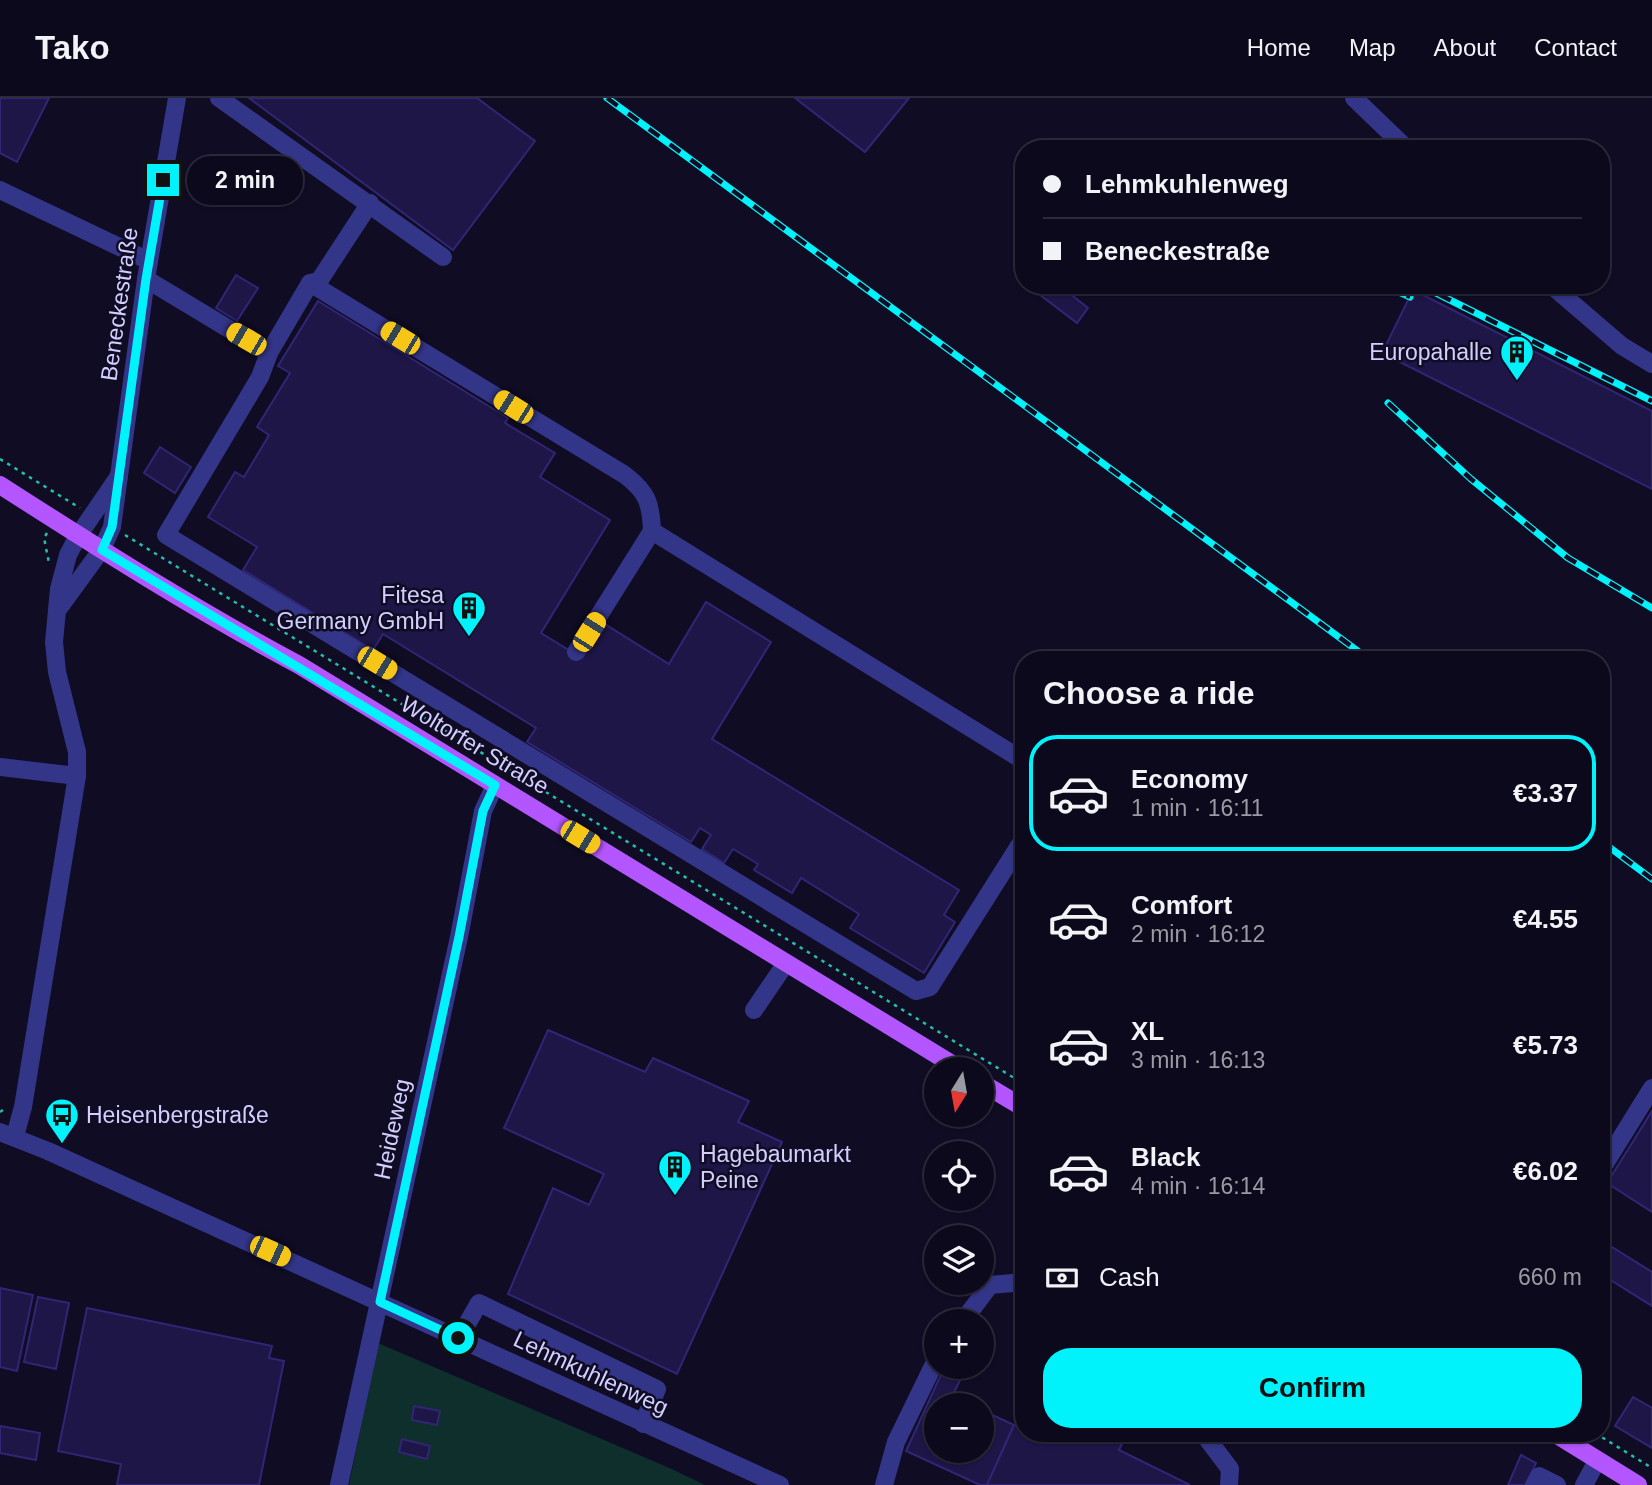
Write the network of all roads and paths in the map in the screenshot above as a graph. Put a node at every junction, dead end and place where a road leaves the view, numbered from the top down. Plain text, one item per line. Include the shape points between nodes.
1 (177, 98) edge
2 (219, 98) edge
3 (1354, 98) edge
4 (1398, 140) edge
5 (0, 190) edge
6 (370, 202) junction
7 (443, 257) dead end
8 (147, 270) junction
9 (310, 283) junction
10 (1561, 294) edge
11 (269, 353) junction
12 (1652, 364) edge
13 (0, 459) edge
14 (119, 475) junction
15 (0, 485) edge
16 (68, 500) junction
17 (93, 515) junction
18 (54, 520) junction
19 (112, 527) junction
20 (652, 531) junction
21 (78, 536) junction
22 (102, 550) junction
23 (49, 566) dead end
24 (57, 611) junction
25 (576, 652) dead end
26 (1015, 755) edge
27 (0, 767) edge
28 (77, 776) junction
29 (495, 785) junction
30 (1015, 852) edge
31 (786, 963) junction
32 (754, 1010) dead end
33 (940, 1057) edge
34 (1015, 1079) edge
35 (1652, 1088) edge
36 (994, 1090) edge
37 (1015, 1103) edge
38 (9, 1105) dead end
39 (0, 1112) edge
40 (8, 1134) edge
41 (1610, 1156) edge
42 (1015, 1284) edge
43 (380, 1302) junction
44 (972, 1309) edge
45 (458, 1338) junction
46 (927, 1379) edge
47 (643, 1424) junction
48 (1210, 1442) edge
49 (1568, 1442) edge
50 (1610, 1442) edge
51 (1597, 1461) junction
52 (1652, 1468) edge
53 (339, 1485) edge
54 (779, 1485) edge
55 (884, 1485) edge
56 (1229, 1485) edge
57 (1534, 1485) edge
58 (1557, 1485) edge
59 (1584, 1485) edge
60 (1638, 1485) edge

1 - 8 street, Beneckestraße
2 - 6 street
3 - 4 street
5 - 8 street
6 - 7 street
6 - 9 street via 319,281
8 - 11 street
8 - 14 street, Beneckestraße
9 - 11 street
9 - 20 street via 625,475 642,489
10 - 12 street via 1622,346
11 - 30 street via 260,377 166,535 916,991 930,987
13 - 16 path
14 - 17 street, Beneckestraße
14 - 19 street, Beneckestraße
15 - 18 main road, Woltorfer Straße
16 - 17 path
16 - 18 path
17 - 21 street, Beneckestraße
18 - 21 main road, Woltorfer Straße
18 - 23 path via 44,538
19 - 22 street, Beneckestraße
19 - 34 path
20 - 25 street
20 - 26 street
21 - 22 main road, Woltorfer Straße
21 - 24 street via 68,555
22 - 24 street
22 - 29 main road, Woltorfer Straße
24 - 28 street via 57,672 77,752
27 - 28 street
28 - 40 street via 28,1081
29 - 31 main road, Woltorfer Straße
29 - 43 street, Heideweg via 483,811
31 - 32 street
31 - 33 main road, Woltorfer Straße
35 - 41 street
36 - 37 main road
38 - 39 path
40 - 43 street, Lehmkuhlenweg
42 - 44 street via 990,1285
43 - 45 street, Lehmkuhlenweg
43 - 53 street, Heideweg
45 - 47 street, Lehmkuhlenweg
45 - 47 street via 479,1303 657,1388
46 - 55 street via 896,1442
47 - 54 street, Lehmkuhlenweg
48 - 56 street via 1230,1469
49 - 51 main road
50 - 52 path
51 - 59 street
51 - 60 main road
57 - 58 street via 1539,1476

